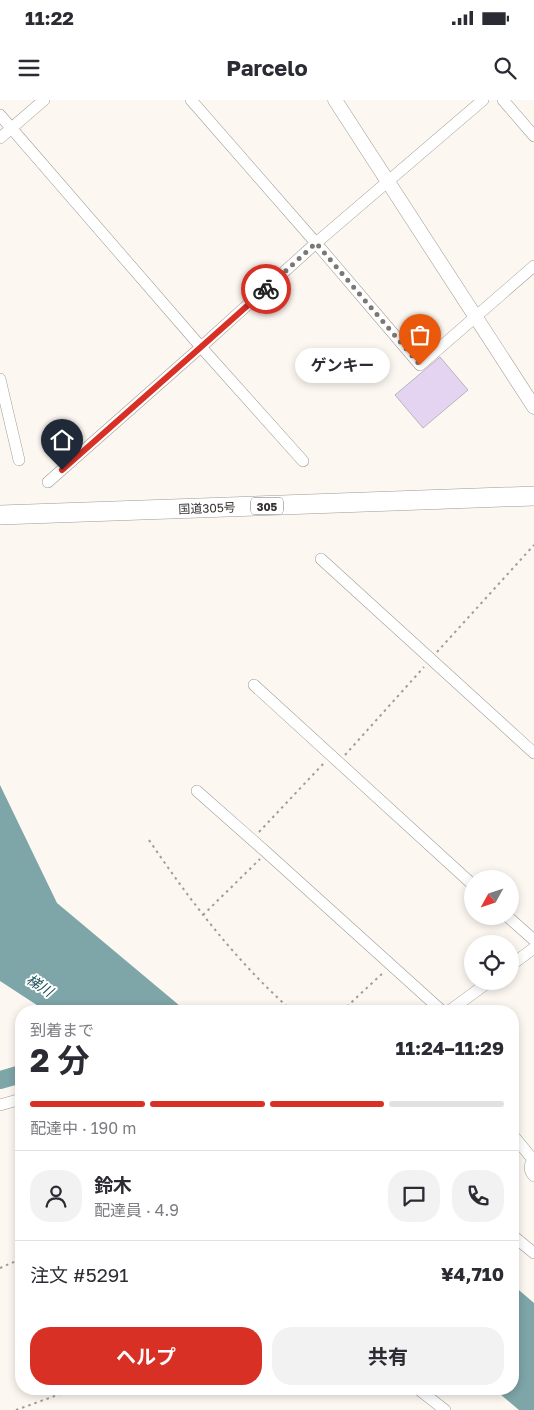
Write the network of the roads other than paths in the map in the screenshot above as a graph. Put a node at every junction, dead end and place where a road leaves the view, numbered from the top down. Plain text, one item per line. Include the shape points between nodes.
1 (44, 100) edge
2 (191, 100) edge
3 (335, 100) edge
4 (483, 100) edge
5 (503, 100) edge
6 (0, 115) edge
7 (12, 128) junction
8 (534, 136) edge
9 (0, 138) edge
10 (388, 182) junction
11 (316, 243) junction
12 (534, 266) edge
13 (476, 317) junction
14 (201, 347) junction
15 (0, 379) edge
16 (534, 407) edge
17 (19, 460) dead end
18 (303, 461) dead end
19 (48, 482) dead end
20 (534, 496) edge
21 (0, 515) edge
22 (321, 559) dead end
23 (254, 684) dead end
24 (534, 753) edge
25 (197, 791) dead end
26 (464, 877) edge
27 (518, 925) edge
28 (534, 940) edge
29 (534, 948) edge
30 (519, 959) edge
31 (478, 990) edge
32 (435, 1005) edge
33 (457, 1005) edge
34 (15, 1101) edge
35 (0, 1105) edge
36 (519, 1143) edge
37 (534, 1158) edge
38 (534, 1176) edge
39 (519, 1241) edge
40 (534, 1253) edge
41 (426, 1395) edge
42 (445, 1410) edge

1 - 7 street
2 - 11 street
3 - 10 street
4 - 10 street
5 - 8 street
6 - 7 street
7 - 9 street
7 - 14 street
10 - 11 street
10 - 13 street
11 - 13 street via 420,365
11 - 14 street
12 - 13 street
13 - 16 street
14 - 18 street
14 - 19 street
15 - 17 street
20 - 21 highway, 国道305号 / 305
22 - 24 street
23 - 26 street
25 - 32 street
27 - 28 street
29 - 30 street
31 - 33 street
34 - 35 street
36 - 37 street
37 - 38 street via 530,1169
39 - 40 street
41 - 42 street

